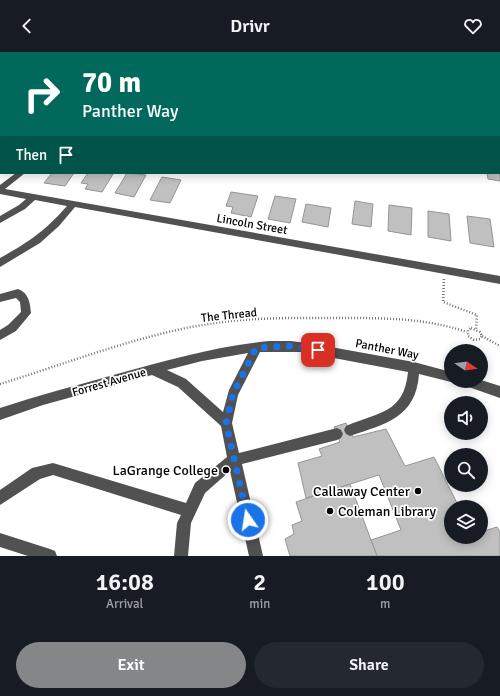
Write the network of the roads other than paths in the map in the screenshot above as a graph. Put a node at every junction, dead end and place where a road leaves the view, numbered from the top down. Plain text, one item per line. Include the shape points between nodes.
1 (20, 174) edge
2 (0, 190) edge
3 (33, 197) junction
4 (73, 204) junction
5 (0, 220) edge
6 (0, 263) edge
7 (500, 280) edge
8 (0, 298) edge
9 (0, 335) edge
10 (256, 348) junction
11 (414, 367) junction
12 (152, 369) junction
13 (444, 374) edge
14 (488, 388) edge
15 (500, 392) edge
16 (0, 414) edge
17 (226, 423) junction
18 (350, 430) dead end
19 (337, 434) dead end
20 (234, 460) junction
21 (0, 498) edge
22 (190, 511) junction
23 (0, 540) edge
24 (50, 556) edge
25 (181, 556) edge
26 (256, 556) edge

1 - 2 street
2 - 3 street, Lincoln Street
3 - 4 street, Lincoln Street
3 - 5 street
4 - 6 street via 37,241
4 - 7 street, Lincoln Street
8 - 9 street via 18,293 25,301 26,313 12,328
10 - 11 street, Panther Way via 290,346
10 - 12 street, Panther Way via 210,355
10 - 17 street via 233,394
11 - 13 street, Panther Way
11 - 18 street via 412,391 402,406 387,418
12 - 16 street, Forrest Avenue
12 - 17 street, Forrest Avenue via 182,383
14 - 15 street
17 - 20 street
19 - 20 street
20 - 22 street via 200,488
20 - 26 street
21 - 22 street via 37,474 53,469
22 - 25 street via 184,524
23 - 24 street

